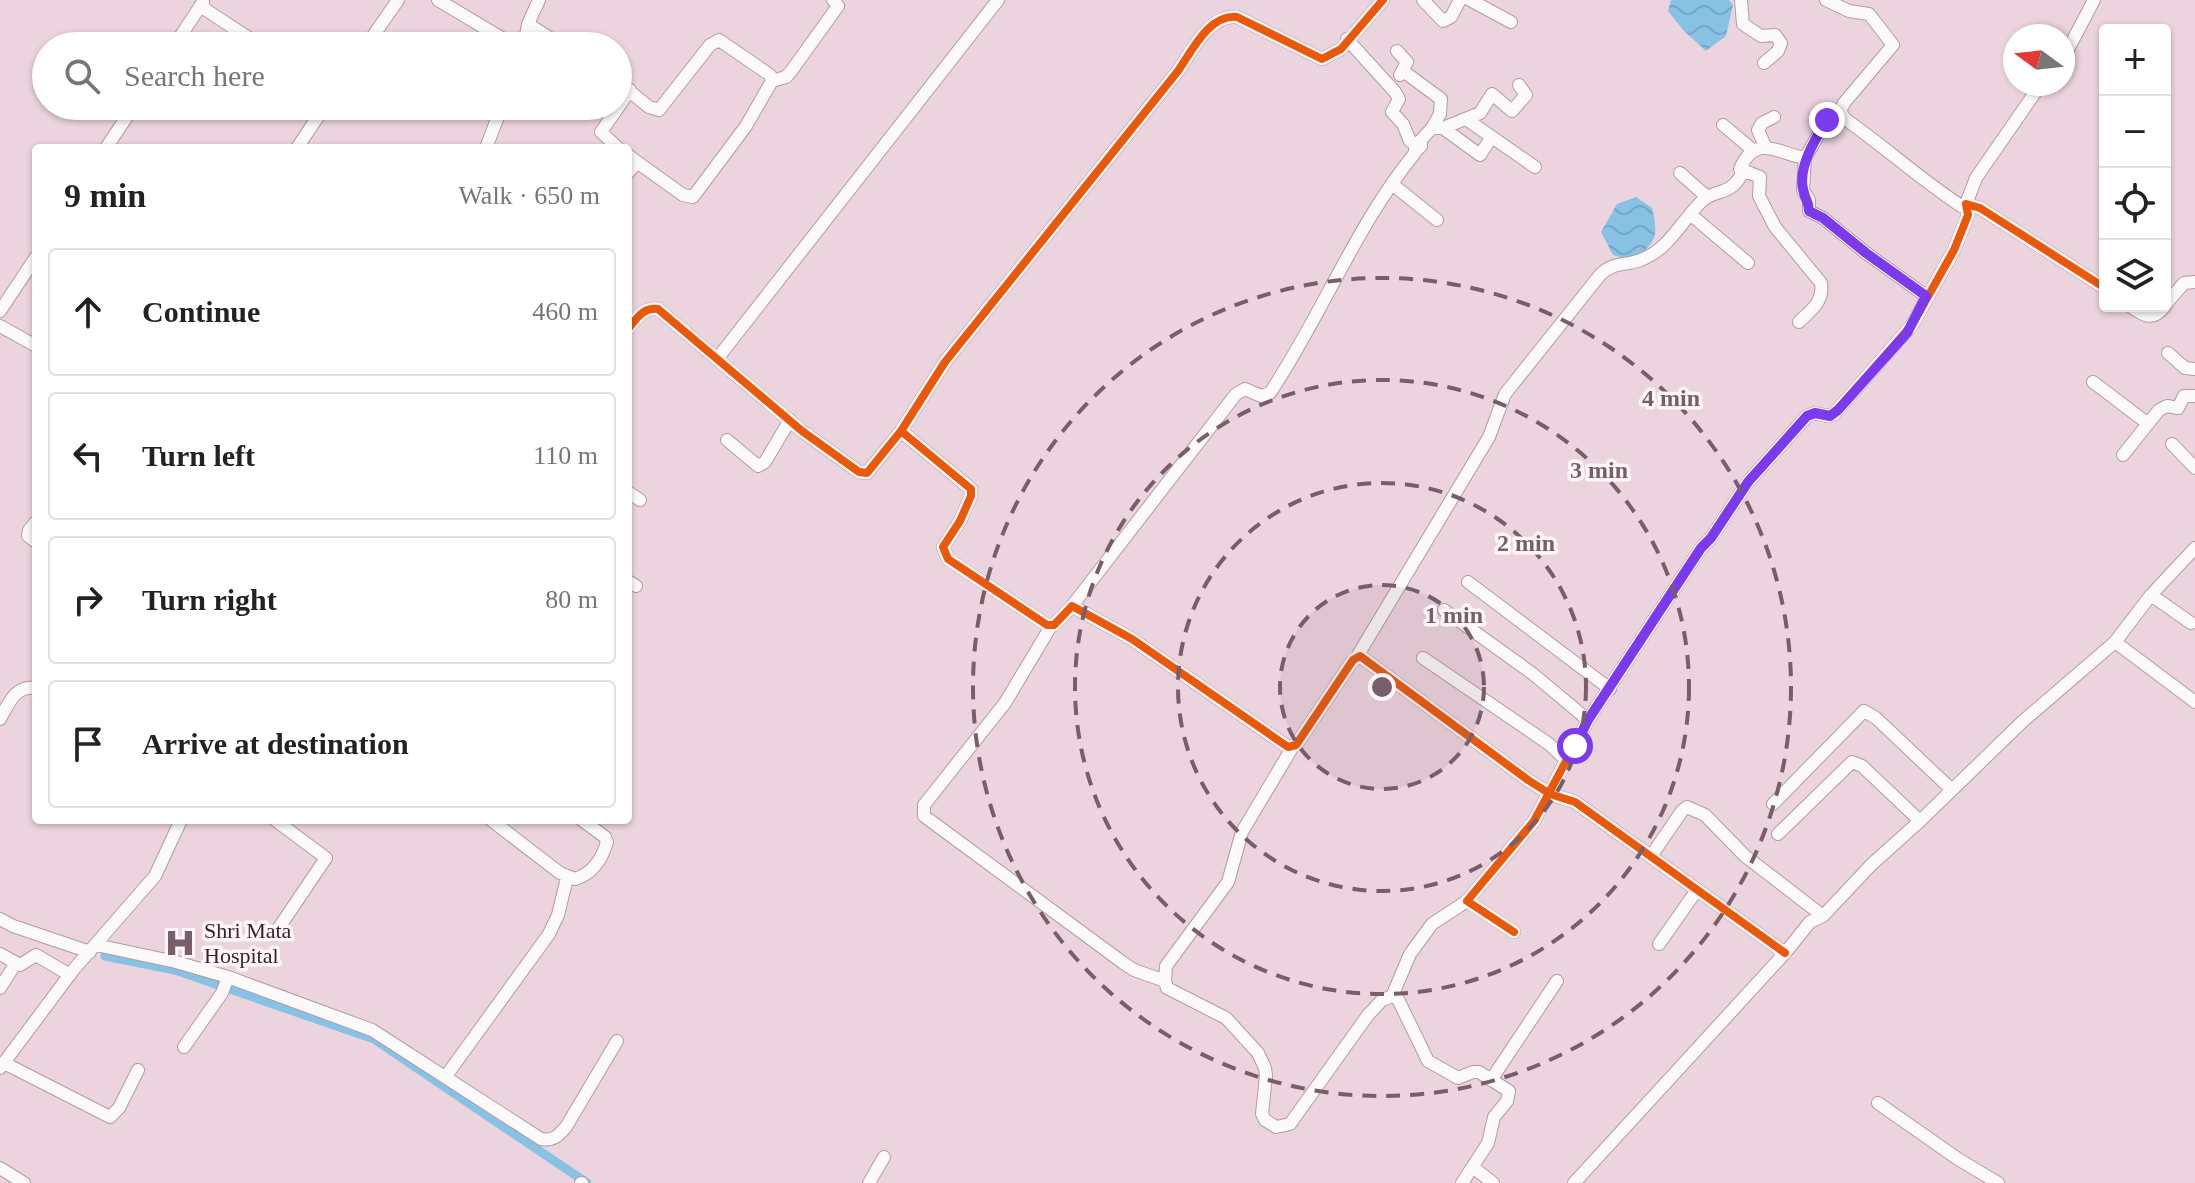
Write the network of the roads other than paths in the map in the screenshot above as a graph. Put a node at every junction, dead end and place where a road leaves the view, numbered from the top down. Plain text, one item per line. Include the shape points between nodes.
1 (398, 0) edge
2 (438, 0) edge
3 (539, 0) edge
4 (833, 0) edge
5 (998, 0) edge
6 (1383, 0) edge
7 (1423, 0) edge
8 (1460, 0) edge
9 (1470, 0) edge
10 (1741, 0) edge
11 (1826, 0) edge
12 (2094, 0) edge
13 (202, 3) edge
14 (1511, 22) dead end
15 (528, 24) junction
16 (183, 32) edge
17 (242, 32) edge
18 (376, 32) edge
19 (492, 32) edge
20 (527, 32) edge
21 (540, 32) edge
22 (2075, 36) edge
23 (1347, 39) junction
24 (1397, 51) dead end
25 (1764, 63) dead end
26 (1403, 71) junction
27 (772, 81) junction
28 (1519, 85) dead end
29 (1392, 87) junction
30 (632, 92) edge
31 (2033, 96) edge
32 (1840, 111) junction
33 (1774, 117) dead end
34 (1466, 119) junction
35 (125, 120) edge
36 (316, 120) edge
37 (497, 120) edge
38 (609, 120) edge
39 (1723, 125) dead end
40 (1437, 128) junction
41 (1491, 138) junction
42 (109, 144) edge
43 (300, 144) edge
44 (488, 144) edge
45 (614, 144) edge
46 (1760, 148) junction
47 (1417, 150) junction
48 (1805, 158) junction
49 (632, 159) edge
50 (1535, 167) dead end
51 (1740, 169) junction
52 (1680, 173) dead end
53 (1392, 184) junction
54 (1707, 197) junction
55 (1966, 204) junction
56 (1690, 214) junction
57 (1437, 220) dead end
58 (32, 263) edge
59 (1748, 263) dead end
60 (2195, 282) edge
61 (2099, 284) edge
62 (1926, 296) junction
63 (2171, 299) edge
64 (0, 311) edge
65 (2138, 312) edge
66 (2160, 312) edge
67 (1799, 322) dead end
68 (632, 324) edge
69 (0, 326) edge
70 (32, 344) edge
71 (2168, 353) dead end
72 (717, 359) junction
73 (2195, 369) edge
74 (2093, 382) dead end
75 (2195, 396) edge
76 (790, 420) junction
77 (2147, 423) junction
78 (901, 431) junction
79 (727, 440) dead end
80 (2172, 444) dead end
81 (2123, 455) dead end
82 (2195, 468) edge
83 (632, 495) edge
84 (640, 500) dead end
85 (2192, 557) edge
86 (1468, 582) dead end
87 (2151, 595) junction
88 (1072, 606) junction
89 (1444, 610) dead end
90 (2191, 623) dead end
91 (1051, 626) junction
92 (2115, 642) junction
93 (1358, 655) junction
94 (1423, 658) dead end
95 (32, 688) edge
96 (1610, 689) junction
97 (2195, 702) edge
98 (0, 719) edge
99 (1588, 720) junction
100 (1292, 748) junction
101 (1567, 761) junction
102 (1952, 790) junction
103 (1550, 794) junction
104 (1773, 804) dead end
105 (1920, 821) junction
106 (179, 824) edge
107 (281, 824) edge
108 (496, 824) edge
109 (587, 824) edge
110 (1778, 834) dead end
111 (1651, 856) junction
112 (567, 878) junction
113 (1697, 890) junction
114 (1467, 901) junction
115 (1823, 916) junction
116 (0, 919) edge
117 (1514, 932) dead end
118 (274, 935) dead end
119 (1659, 944) dead end
120 (93, 948) junction
121 (1785, 953) junction
122 (0, 954) edge
123 (16, 963) junction
124 (70, 975) junction
125 (226, 981) junction
126 (1165, 981) junction
127 (1557, 981) dead end
128 (0, 988) edge
129 (1393, 994) junction
130 (617, 1041) dead end
131 (184, 1047) dead end
132 (2, 1066) edge
133 (138, 1070) dead end
134 (446, 1076) junction
135 (1491, 1080) junction
136 (1878, 1103) dead end
137 (884, 1157) dead end
138 (0, 1168) edge
139 (1474, 1168) junction
140 (24, 1183) edge
141 (869, 1183) edge
142 (1462, 1183) edge
143 (1493, 1183) edge
144 (1574, 1183) edge
145 (1998, 1183) edge

1 - 18 street
2 - 19 street
3 - 15 street
4 - 27 street via 838,6 792,70
5 - 72 street
6 - 23 street
7 - 8 street via 1443,21
9 - 14 street
10 - 25 street via 1743,24 1761,36 1775,35 1781,43
11 - 32 street via 1869,14 1893,45
12 - 22 street
13 - 16 street
13 - 17 street
15 - 20 street
15 - 21 street
23 - 29 street
23 - 78 street via 1341,49 1322,59 1237,17 1212,24 945,362
24 - 26 street via 1407,62
26 - 29 street
26 - 40 street via 1441,99
27 - 30 street via 719,40 659,110
27 - 49 street via 693,197
28 - 34 street via 1526,95 1512,111 1492,94 1480,113
29 - 47 street via 1399,99 1392,112
31 - 55 street via 1976,178
32 - 48 street via 1827,120
32 - 55 street via 1926,183 1961,206
33 - 46 street via 1759,127
34 - 40 street
34 - 41 street
35 - 42 street
36 - 43 street
37 - 44 street
38 - 45 street via 601,132
39 - 46 street
40 - 41 street via 1480,155
40 - 47 street
41 - 50 street
46 - 48 street
46 - 51 street
47 - 53 street
48 - 62 street via 1803,190 1809,211
51 - 54 street via 1731,189
51 - 67 street via 1760,177 1759,196 1775,227 1821,283 1818,304
52 - 54 street
53 - 57 street
53 - 88 street via 1270,393 1261,396 1245,389 1236,394
54 - 56 street
55 - 61 street
55 - 62 street via 1968,215 1959,240
56 - 59 street
56 - 93 street via 1648,257 1605,269 1509,387 1484,446
58 - 64 street
60 - 63 street via 2184,283
62 - 96 street via 1907,333 1838,410 1830,416 1807,416 1748,482
65 - 66 street via 2151,317
68 - 72 street via 642,311 658,309
69 - 70 street
71 - 73 street via 2185,368
72 - 76 street
74 - 77 street
75 - 77 street via 2184,396 2178,408 2159,410
76 - 78 street via 863,473
76 - 79 street via 758,466
77 - 81 street
78 - 91 street via 971,489 960,521 943,547 948,559
80 - 82 street
83 - 84 street
85 - 87 street
86 - 96 street
87 - 90 street
87 - 92 street
88 - 91 street
88 - 100 street via 1132,639
89 - 99 street
91 - 126 street via 1016,687 924,805 924,816 1122,962
92 - 97 street
92 - 102 street
93 - 100 street
93 - 103 street
94 - 101 street
95 - 98 street via 17,691
96 - 99 street
99 - 101 street
100 - 126 street via 1242,832 1228,882 1166,966
101 - 103 street
102 - 104 street via 1864,711
102 - 105 street
103 - 111 street via 1575,802
103 - 114 street via 1526,833
105 - 110 street via 1852,762
105 - 115 street
106 - 120 street via 155,876
107 - 118 street via 326,858
108 - 112 street
109 - 112 street via 607,842 588,874
111 - 113 street
111 - 115 street via 1682,811 1695,809
112 - 134 street via 549,934
113 - 119 street
113 - 121 street
114 - 117 street
114 - 129 street via 1432,924 1410,954
115 - 121 street via 1810,922
116 - 120 street
120 - 124 street
120 - 125 street via 176,962
121 - 144 street
122 - 123 street
123 - 124 street via 23,965 36,955
123 - 128 street
124 - 132 street
125 - 131 street
125 - 134 street via 372,1030
126 - 129 street via 1173,993 1226,1018 1258,1053 1266,1076 1262,1114 1276,1127 1290,1124 1368,1015
127 - 135 street
129 - 135 street via 1428,1061 1458,1078 1476,1072
130 - 134 street via 566,1127 550,1140
132 - 133 street via 110,1117
135 - 139 street via 1509,1096 1494,1117
136 - 145 street
137 - 141 street
138 - 140 street
139 - 142 street
139 - 143 street

